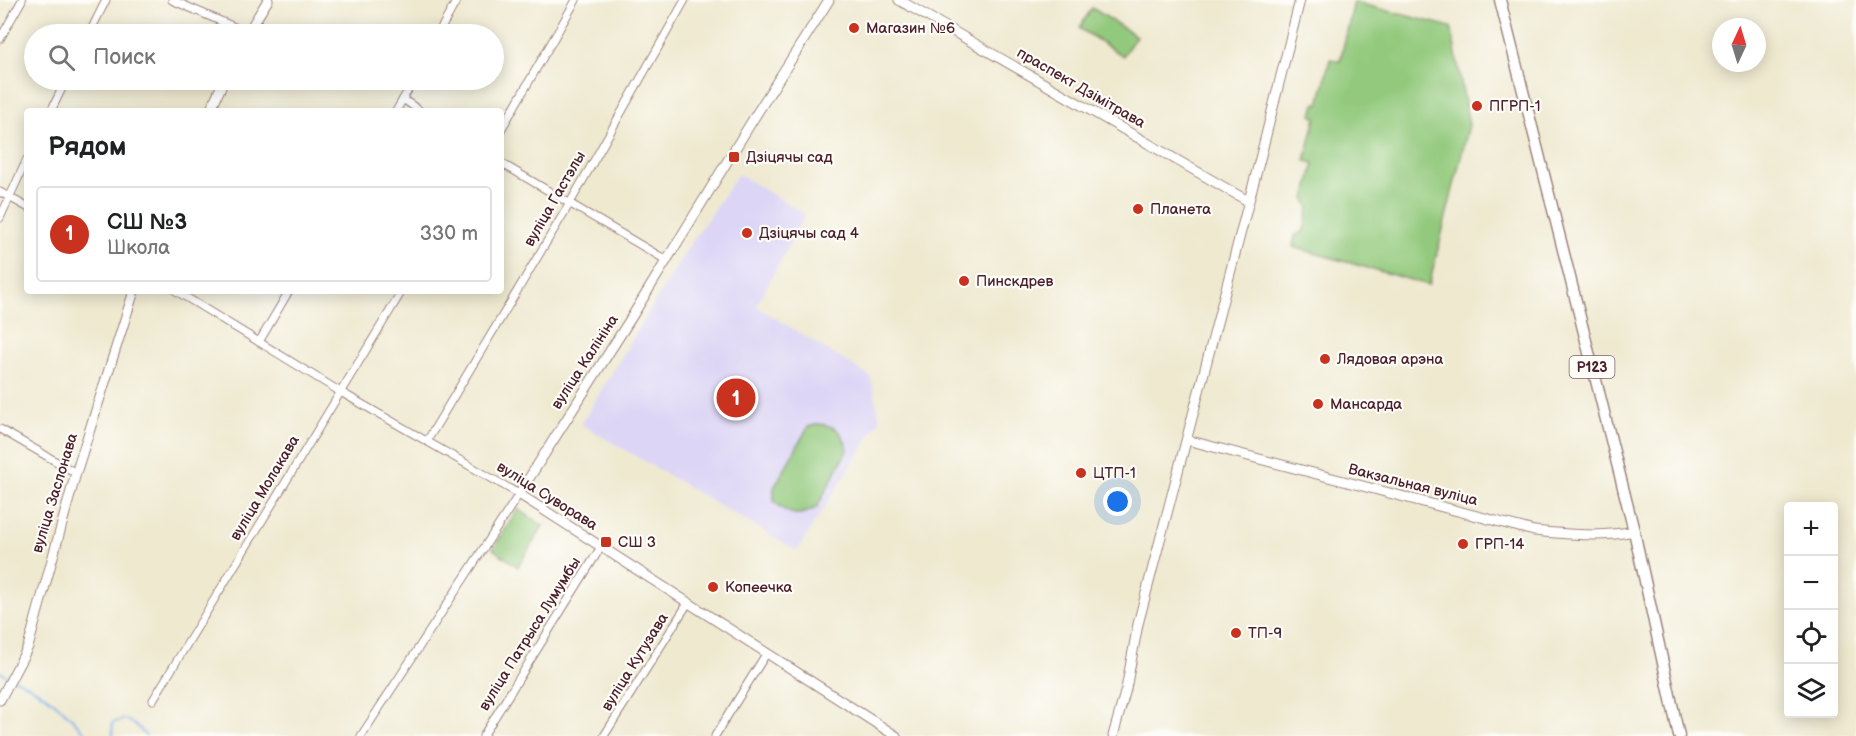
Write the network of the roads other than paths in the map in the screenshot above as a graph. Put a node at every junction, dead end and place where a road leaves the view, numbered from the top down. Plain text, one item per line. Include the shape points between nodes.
1 (22, 0) edge
2 (106, 0) edge
3 (172, 0) edge
4 (268, 0) edge
5 (457, 0) edge
6 (576, 0) edge
7 (685, 0) edge
8 (829, 0) edge
9 (899, 0) edge
10 (1300, 0) edge
11 (1500, 0) edge
12 (94, 24) edge
13 (225, 24) edge
14 (253, 24) edge
15 (444, 24) edge
16 (0, 39) edge
17 (61, 90) edge
18 (219, 90) edge
19 (408, 90) edge
20 (403, 99) junction
21 (52, 108) edge
22 (211, 108) edge
23 (398, 108) edge
24 (416, 108) edge
25 (504, 125) edge
26 (24, 165) edge
27 (504, 165) edge
28 (0, 192) edge
29 (8, 197) junction
30 (1248, 201) junction
31 (570, 203) junction
32 (24, 205) edge
33 (0, 218) edge
34 (666, 260) junction
35 (133, 294) edge
36 (181, 294) edge
37 (287, 294) edge
38 (400, 294) edge
39 (259, 342) junction
40 (339, 391) junction
41 (0, 429) edge
42 (1187, 440) junction
43 (427, 441) junction
44 (76, 473) junction
45 (519, 494) junction
46 (1634, 531) junction
47 (601, 547) junction
48 (688, 603) junction
49 (766, 654) junction
50 (0, 700) edge
51 (153, 700) dead end
52 (361, 736) edge
53 (483, 736) edge
54 (604, 736) edge
55 (715, 736) edge
56 (896, 736) edge
57 (1113, 736) edge
58 (1679, 736) edge

1 - 16 street
2 - 12 street
3 - 13 street
4 - 14 main road
5 - 15 street
6 - 25 street
7 - 31 street, вуліца Гастэлы
8 - 34 main road, вуліца Калініна
9 - 30 main road, праспект Дзімітрава
10 - 30 main road
11 - 46 main road, Р123
17 - 21 street
18 - 22 main road
19 - 20 street
20 - 23 street
20 - 24 street
26 - 29 street
27 - 31 street
28 - 29 street
29 - 32 street
29 - 33 street
30 - 42 main road
31 - 34 street
31 - 43 street, вуліца Гастэлы
34 - 45 main road, вуліца Калініна
35 - 44 main road, вуліца Заслонава
36 - 39 street, вуліца Суворава
37 - 39 street
38 - 40 street, вуліца Молакава
39 - 40 street, вуліца Суворава
40 - 43 street, вуліца Суворава
40 - 51 street, вуліца Молакава
41 - 44 street
42 - 46 main road, Вакзальная вуліца via 1534,531 1570,535
42 - 57 main road
43 - 45 street, вуліца Суворава
44 - 50 main road, вуліца Заслонава via 28,647
45 - 47 main road, вуліца Суворава
45 - 52 street, вуліца Калініна
46 - 58 main road, Р123
47 - 48 main road, вуліца Суворава
47 - 53 street, вуліца Патрыса Лумумбы
48 - 49 main road, вуліца Суворава
48 - 54 street, вуліца Кутузава
49 - 55 street
49 - 56 main road, вуліца Суворава

